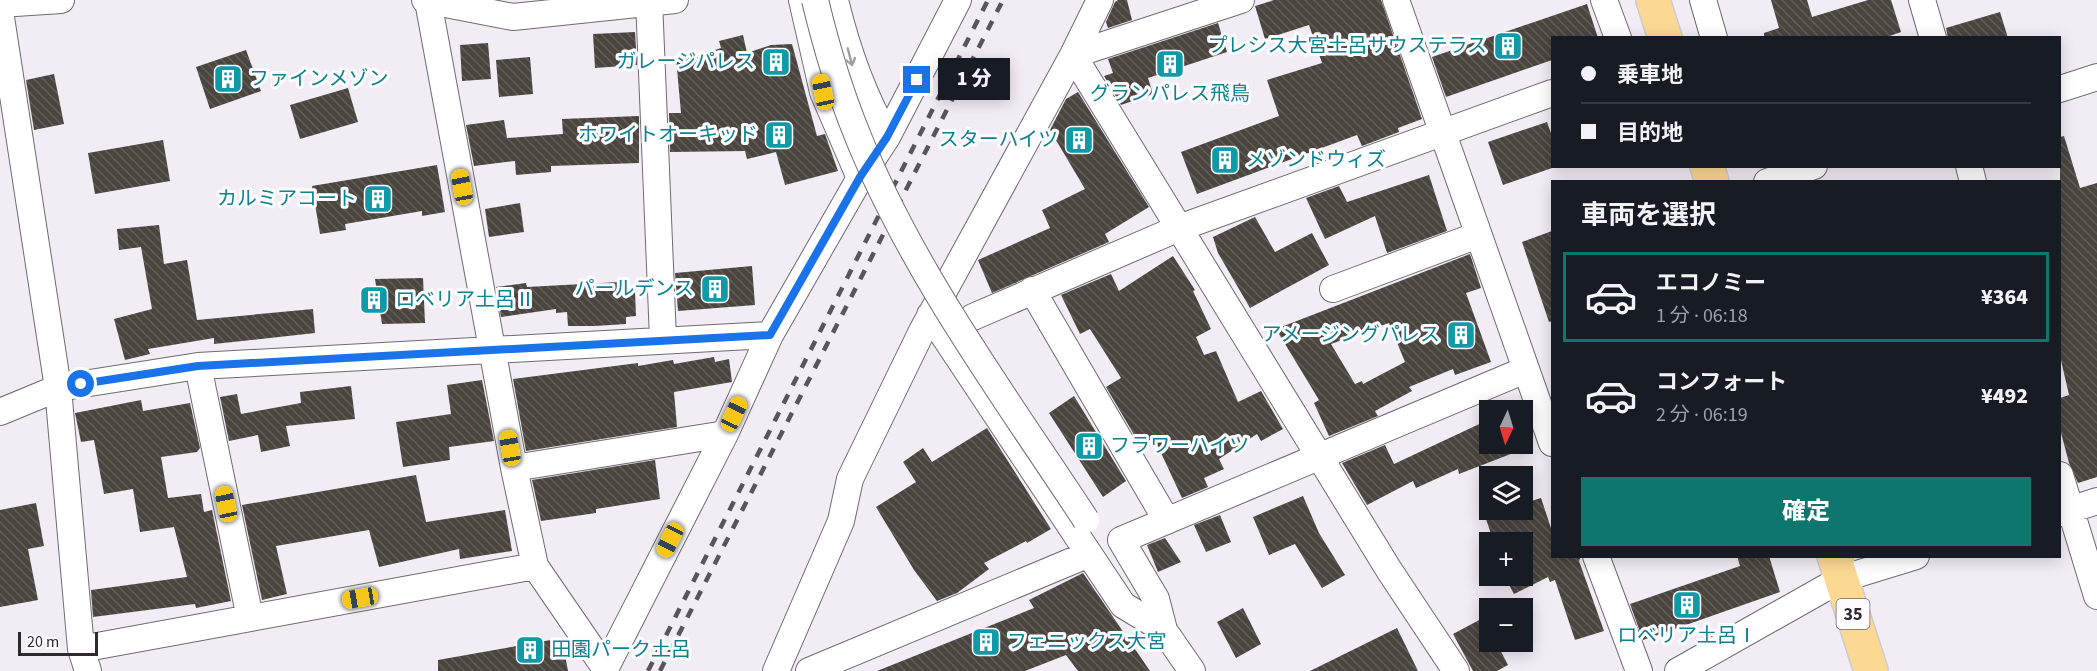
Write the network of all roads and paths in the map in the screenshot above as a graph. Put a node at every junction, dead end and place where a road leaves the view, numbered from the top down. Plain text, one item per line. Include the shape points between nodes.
1 (61, 0) edge
2 (426, 0) edge
3 (675, 0) edge
4 (802, 0) edge
5 (815, 0) edge
6 (835, 0) edge
7 (958, 0) edge
8 (1100, 0) edge
9 (1242, 0) edge
10 (1396, 0) edge
11 (1604, 0) edge
12 (1653, 0) edge
13 (1703, 0) edge
14 (1922, 0) edge
15 (650, 2) edge
16 (0, 4) edge
17 (0, 11) edge
18 (1617, 36) edge
19 (1664, 36) edge
20 (1713, 36) edge
21 (1932, 36) edge
22 (1073, 56) junction
23 (2097, 77) edge
24 (2061, 89) edge
25 (1551, 93) edge
26 (1443, 132) junction
27 (887, 137) junction
28 (1808, 168) edge
29 (860, 177) junction
30 (1773, 180) edge
31 (1179, 228) junction
32 (1478, 235) junction
33 (1333, 289) dead end
34 (1032, 290) junction
35 (930, 315) junction
36 (973, 317) dead end
37 (770, 335) junction
38 (663, 339) junction
39 (492, 350) junction
40 (198, 366) junction
41 (1525, 370) junction
42 (58, 388) junction
43 (0, 412) edge
44 (725, 434) junction
45 (1551, 440) edge
46 (1320, 458) junction
47 (514, 468) junction
48 (2061, 482) edge
49 (2097, 501) edge
50 (2065, 511) edge
51 (1167, 521) junction
52 (1089, 554) junction
53 (1597, 558) edge
54 (1903, 558) edge
55 (535, 566) junction
56 (1838, 568) edge
57 (2097, 596) edge
58 (250, 618) junction
59 (1164, 630) junction
60 (85, 660) edge
61 (604, 670) edge
62 (776, 670) edge
63 (809, 671) edge
64 (1192, 671) edge
65 (1456, 671) edge
66 (1639, 671) edge
67 (1678, 671) edge
68 (1871, 671) edge

1 - 16 street
2 - 15 street via 513,17
2 - 39 street
3 - 15 street
4 - 29 street via 823,92
5 - 59 street, bridge via 830,61 857,135 900,225 964,334 1086,520
6 -> 27 street via 852,65
7 - 27 street
8 - 22 street
9 - 22 street
10 - 26 street
11 - 18 street
12 - 19 main road
13 - 20 street
14 - 21 street
15 - 38 street
17 - 42 street
22 - 31 street
22 - 35 street
23 - 24 street
25 - 26 street
26 - 31 street
26 - 32 street
27 - 29 street
28 - 30 street
29 - 37 street
31 - 34 street
31 - 46 street
32 - 33 street
32 - 41 street
34 - 36 street
34 - 51 street
35 - 52 street
35 - 62 street via 850,480 841,521
37 - 38 street
37 - 44 street
38 - 39 street
39 - 40 street
39 - 47 street
40 - 42 street
40 - 58 street
41 - 45 street
41 - 46 street
42 - 43 street
42 - 60 street
44 - 47 street
44 - 61 street
46 - 51 street
46 - 65 street
47 - 55 street
48 - 50 street
49 - 50 street
50 - 57 street
51 - 59 street via 1121,540 1156,599
52 - 59 street via 1123,605
52 - 63 street
53 - 66 street
54 - 56 street
55 - 58 street
55 - 61 street
56 - 67 street
56 - 68 main road, 35
58 - 60 street
59 - 64 street

